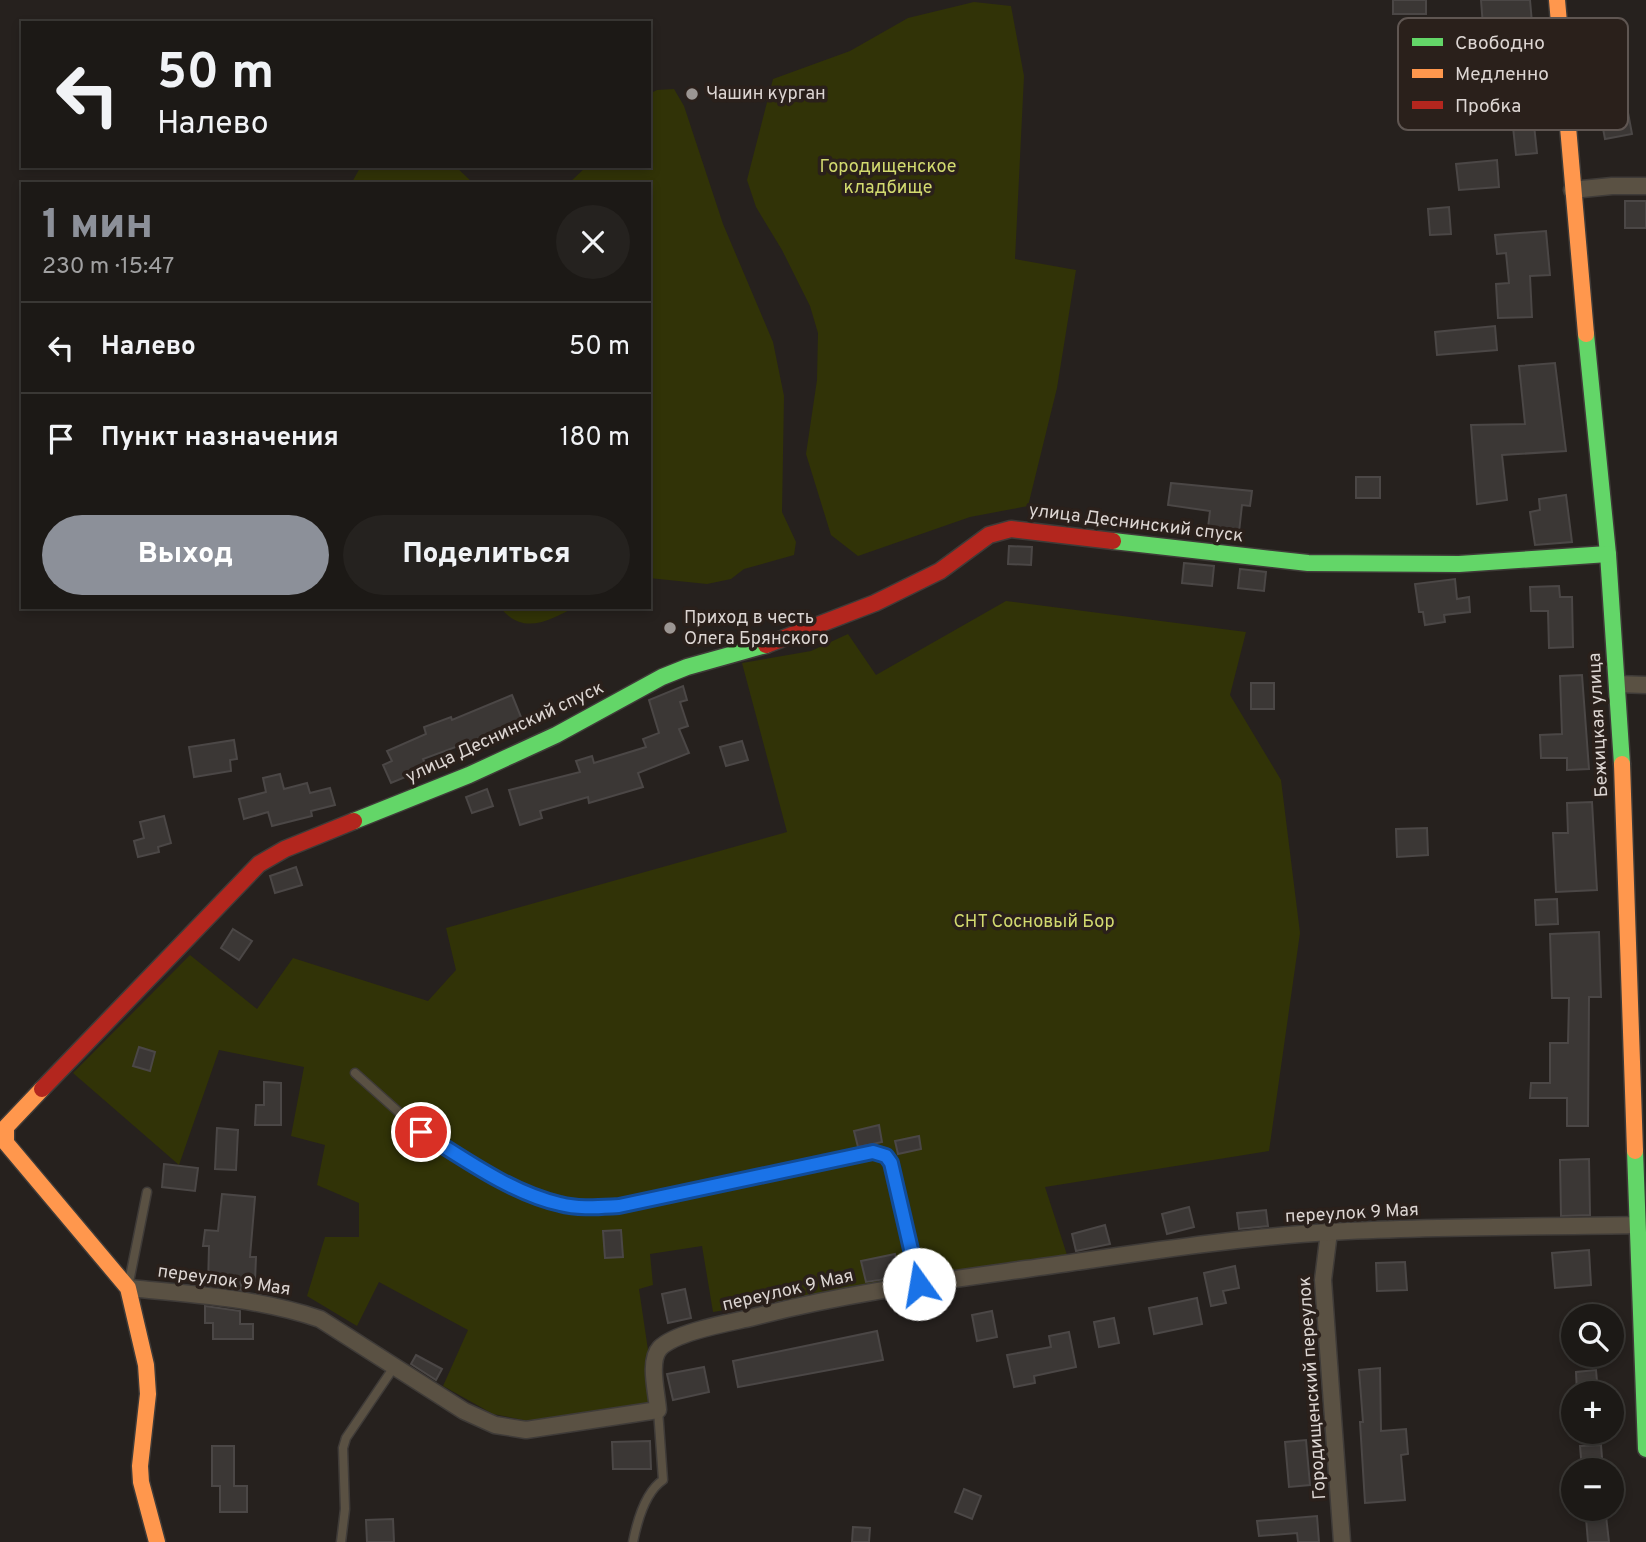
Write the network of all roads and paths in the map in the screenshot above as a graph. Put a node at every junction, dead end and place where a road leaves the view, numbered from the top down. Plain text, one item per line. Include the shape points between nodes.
1 (1557, 0) edge
2 (1558, 18) edge
3 (1567, 130) edge
4 (1646, 186) edge
5 (1572, 190) junction
6 (1608, 554) junction
7 (1617, 684) junction
8 (1646, 685) edge
9 (355, 1073) dead end
10 (1640, 1186) edge
11 (147, 1192) dead end
12 (1637, 1225) junction
13 (1329, 1232) junction
14 (919, 1284) junction
15 (128, 1288) junction
16 (394, 1367) junction
17 (658, 1410) junction
18 (1646, 1449) edge
19 (157, 1542) edge
20 (341, 1542) edge
21 (633, 1542) edge
22 (1342, 1542) edge

1 - 2 street, Бежицкая улица
3 - 5 street, Бежицкая улица
4 - 5 street
5 - 6 street, Бежицкая улица
6 - 7 street, Бежицкая улица
6 - 15 street, улица Деснинский спуск via 1459,564 1308,563 1011,529 989,535 940,571 875,603 786,639 662,677 556,735 469,775 285,849 259,864 6,1127 6,1143
7 - 8 street
7 - 10 street, Бежицкая улица
9 - 14 lane via 421,1132 491,1176 558,1204 619,1206 873,1152 886,1156
10 - 12 street, Бежицкая улица
11 - 15 lane
12 - 13 street, переулок 9 Мая
12 - 18 street, Бежицкая улица
13 - 14 street, переулок 9 Мая
13 - 22 street, Городищенский переулок via 1323,1280
14 - 17 street, переулок 9 Мая via 776,1311 675,1339 656,1355
15 - 16 street, переулок 9 Мая via 293,1310 320,1319
15 - 19 street, улица Деснинский спуск via 146,1365 148,1394 140,1466
16 - 17 street, переулок 9 Мая via 464,1411 505,1427 526,1430
16 - 20 lane via 346,1437
17 - 21 lane via 663,1480 645,1504

